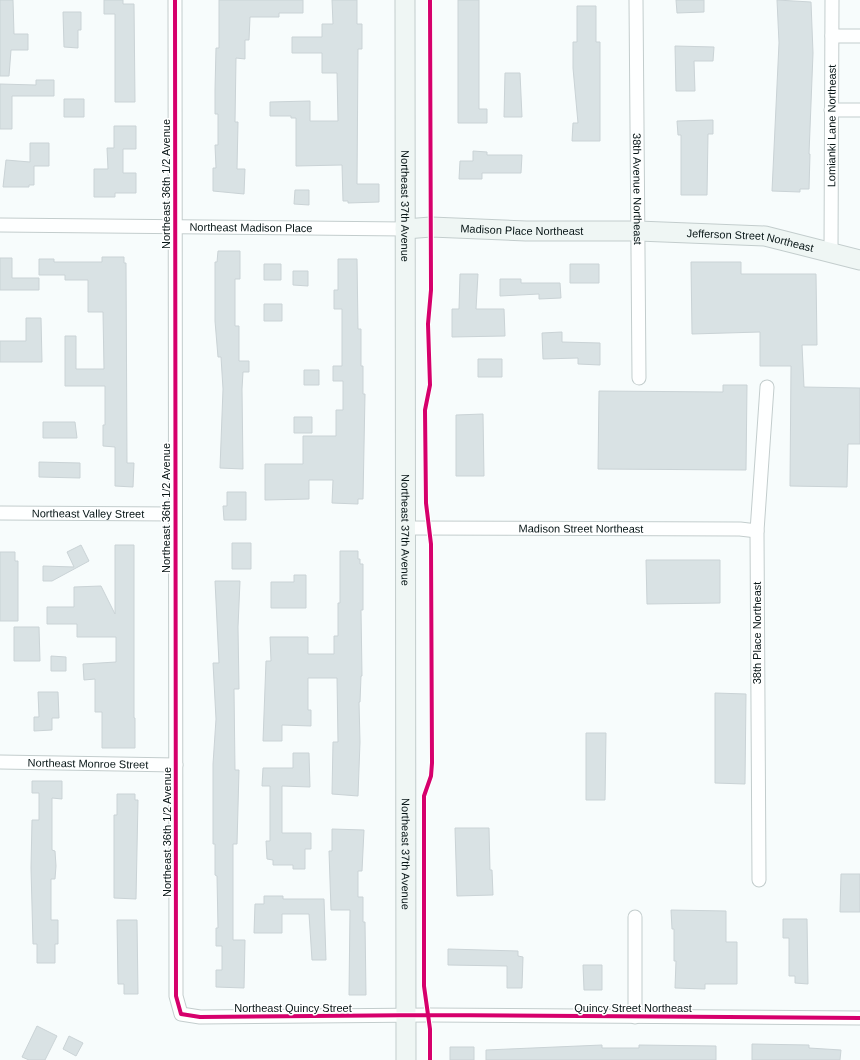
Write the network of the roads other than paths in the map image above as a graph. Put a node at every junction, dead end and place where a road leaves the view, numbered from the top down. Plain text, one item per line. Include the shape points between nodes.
1 (175, 0) edge
2 (405, 0) edge
3 (636, 0) edge
4 (832, 0) edge
5 (832, 36) junction
6 (860, 36) edge
7 (831, 110) junction
8 (860, 110) edge
9 (0, 225) edge
10 (175, 226) junction
11 (405, 229) junction
12 (638, 231) junction
13 (831, 253) junction
14 (860, 260) edge
15 (639, 378) dead end
16 (766, 387) dead end
17 (0, 513) edge
18 (175, 514) junction
19 (406, 528) junction
20 (757, 532) junction
21 (0, 762) edge
22 (176, 765) junction
23 (759, 880) dead end
24 (635, 917) dead end
25 (181, 1014) joint
26 (406, 1016) junction
27 (635, 1017) junction
28 (860, 1018) edge
29 (406, 1060) edge

1 - 10 street, Northeast 36th 1/2 Avenue
2 - 11 street, Northeast 37th Avenue
3 - 12 street, 38th Avenue Northeast
4 - 5 street, Lomianki Lane Northeast
5 - 6 street
5 - 7 street, Lomianki Lane Northeast
7 - 8 street
7 - 13 street, Lomianki Lane Northeast
9 - 10 street, Northeast Madison Place
10 - 11 street, Northeast Madison Place
10 - 18 street, Northeast 36th 1/2 Avenue
11 - 12 street, Madison Place Northeast via 431,227 526,231
11 - 19 street, Northeast 37th Avenue
12 - 13 street, Jefferson Street Northeast via 765,236
12 - 15 street, 38th Avenue Northeast
13 - 14 street, Jefferson Street Northeast
16 - 20 street, 38th Place Northeast
17 - 18 street, Northeast Valley Street
18 - 22 street, Northeast 36th 1/2 Avenue
19 - 20 street, Madison Street Northeast via 740,529
19 - 26 street, Northeast 37th Avenue
20 - 23 street, 38th Place Northeast
21 - 22 street, Northeast Monroe Street
22 - 25 street, Northeast 36th 1/2 Avenue via 176,996
24 - 27 street
25 - 26 street, Northeast Quincy Street via 200,1017
26 - 27 street, Quincy Street Northeast
26 - 29 street, Northeast 37th Avenue
27 - 28 street, Quincy Street Northeast

